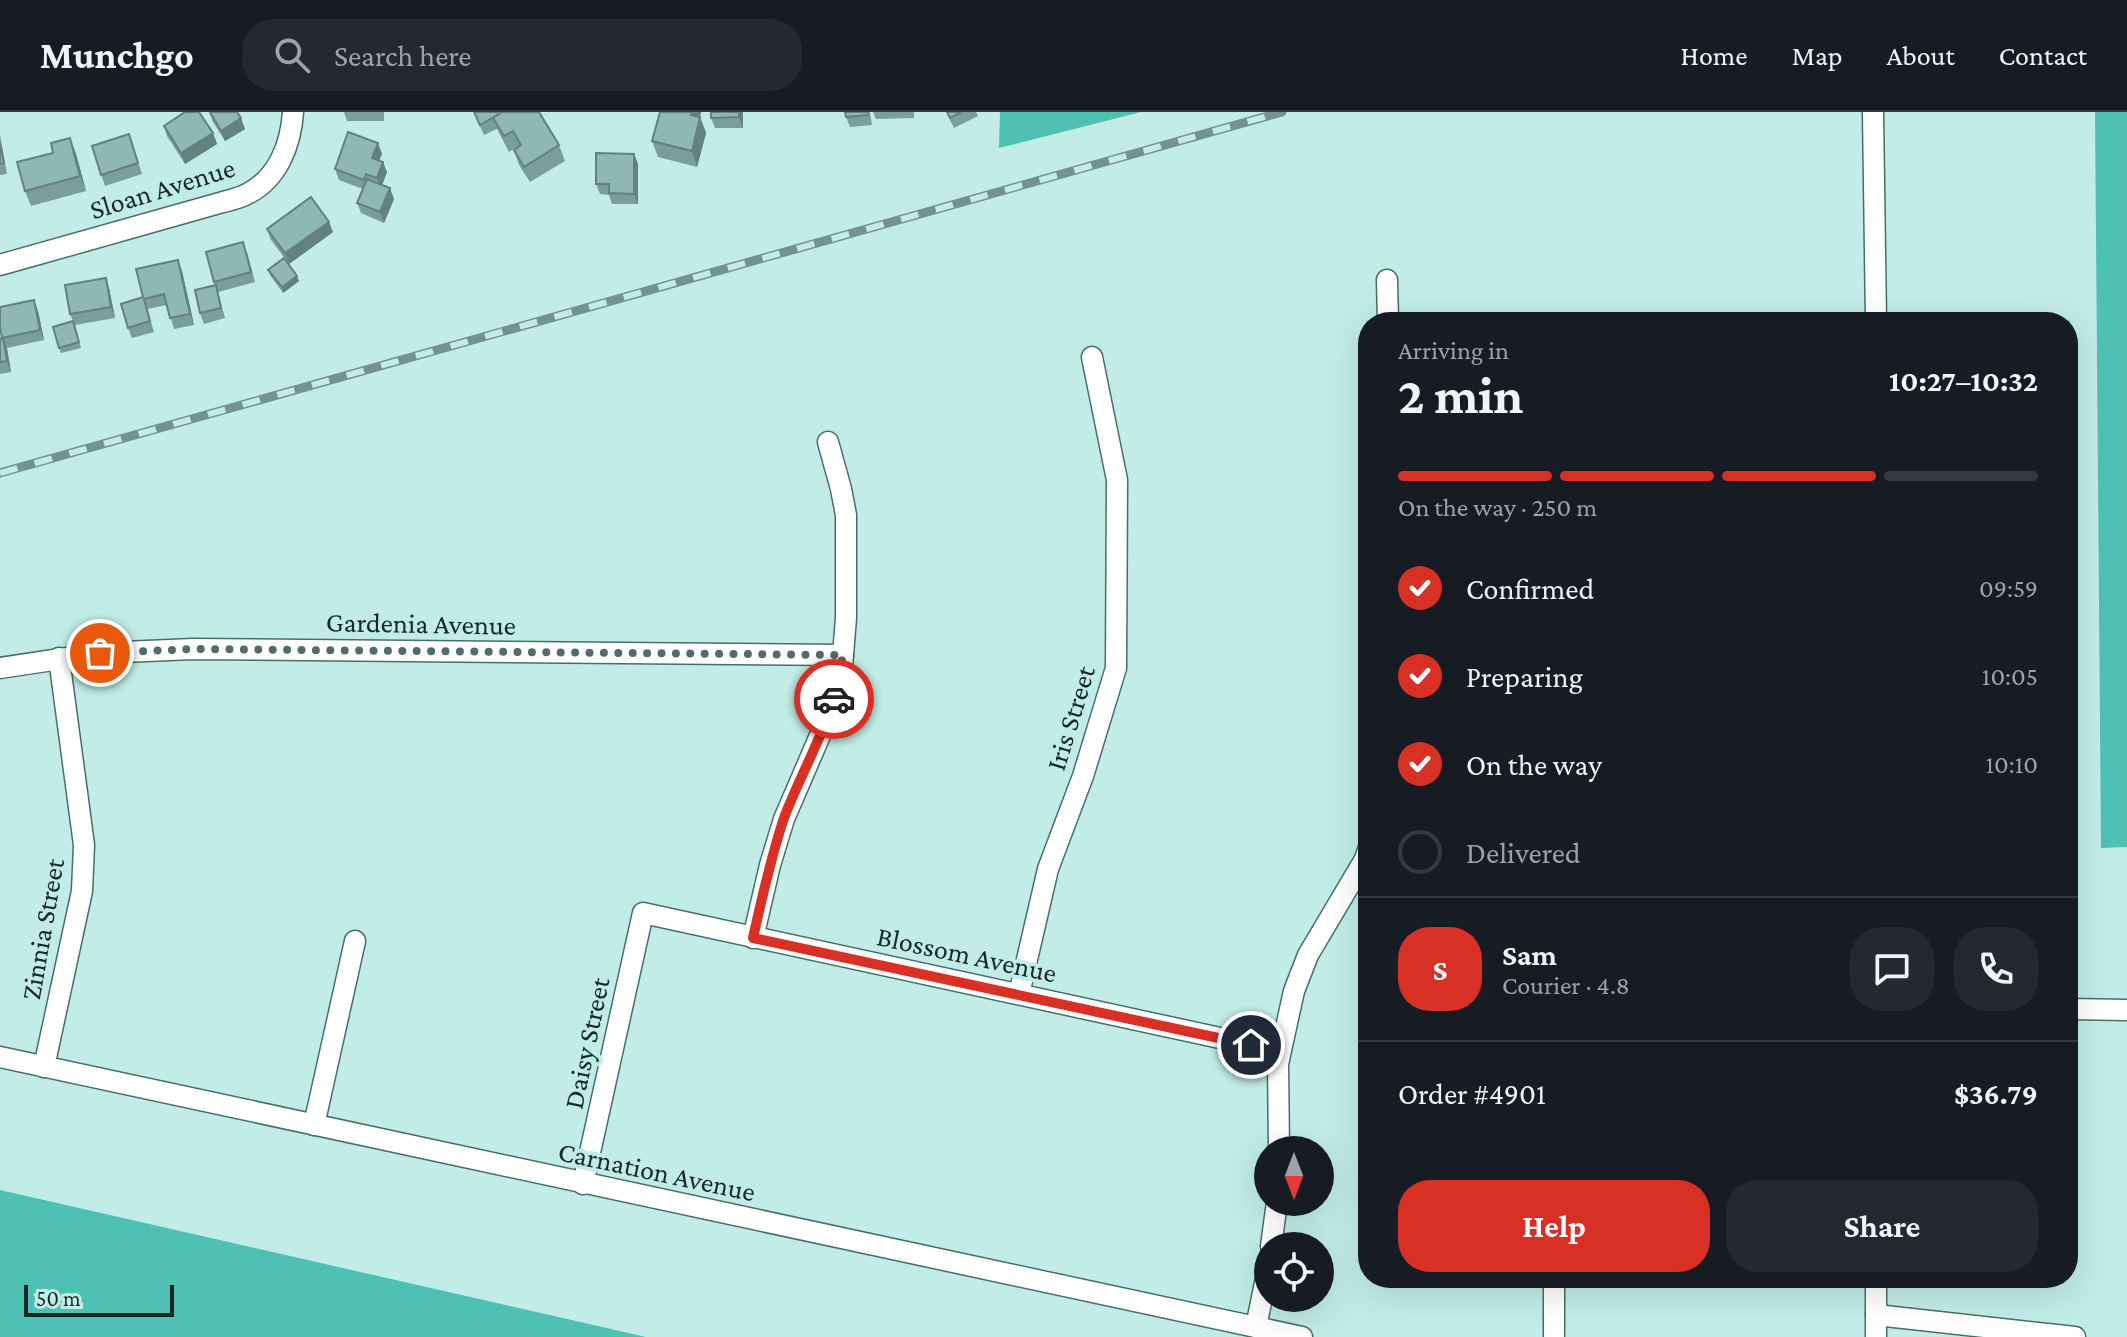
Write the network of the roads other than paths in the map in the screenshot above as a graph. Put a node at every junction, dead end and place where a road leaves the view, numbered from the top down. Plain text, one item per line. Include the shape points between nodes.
1 (293, 112) edge
2 (1873, 112) edge
3 (0, 265) edge
4 (1387, 280) dead end
5 (1388, 312) edge
6 (1876, 312) edge
7 (1092, 357) dead end
8 (828, 442) dead end
9 (843, 655) junction
10 (59, 658) junction
11 (0, 668) edge
12 (1358, 871) edge
13 (643, 913) joint
14 (753, 938) junction
15 (355, 941) dead end
16 (1019, 994) junction
17 (2078, 1009) edge
18 (2127, 1010) edge
19 (1280, 1051) junction
20 (0, 1057) edge
21 (44, 1067) junction
22 (314, 1125) junction
23 (1279, 1136) edge
24 (583, 1184) junction
25 (1554, 1288) edge
26 (1876, 1288) edge
27 (1259, 1312) edge
28 (1876, 1315) junction
29 (1256, 1327) junction
30 (1302, 1337) edge
31 (1554, 1337) edge
32 (1876, 1337) edge
33 (2075, 1337) edge

1 - 3 street, Sloan Avenue via 285,153 272,175 250,193
2 - 6 street
4 - 5 street
7 - 16 street, Iris Street via 1117,480 1116,668 1048,869
8 - 9 street via 846,515
9 - 10 street, Gardenia Avenue via 193,649
9 - 14 street via 831,710 777,841
10 - 11 street, Gardenia Avenue
10 - 21 street, Zinnia Street via 84,868
12 - 19 street via 1308,955
13 - 14 street, Blossom Avenue
13 - 24 street, Daisy Street
14 - 16 street, Blossom Avenue
15 - 22 street
16 - 19 street, Blossom Avenue
17 - 18 street
19 - 23 street
20 - 21 street, Carnation Avenue
21 - 22 street, Carnation Avenue
22 - 24 street, Carnation Avenue
24 - 29 street, Carnation Avenue
25 - 31 street
26 - 28 street
27 - 29 street
28 - 32 street
28 - 33 street
29 - 30 street, Carnation Avenue

